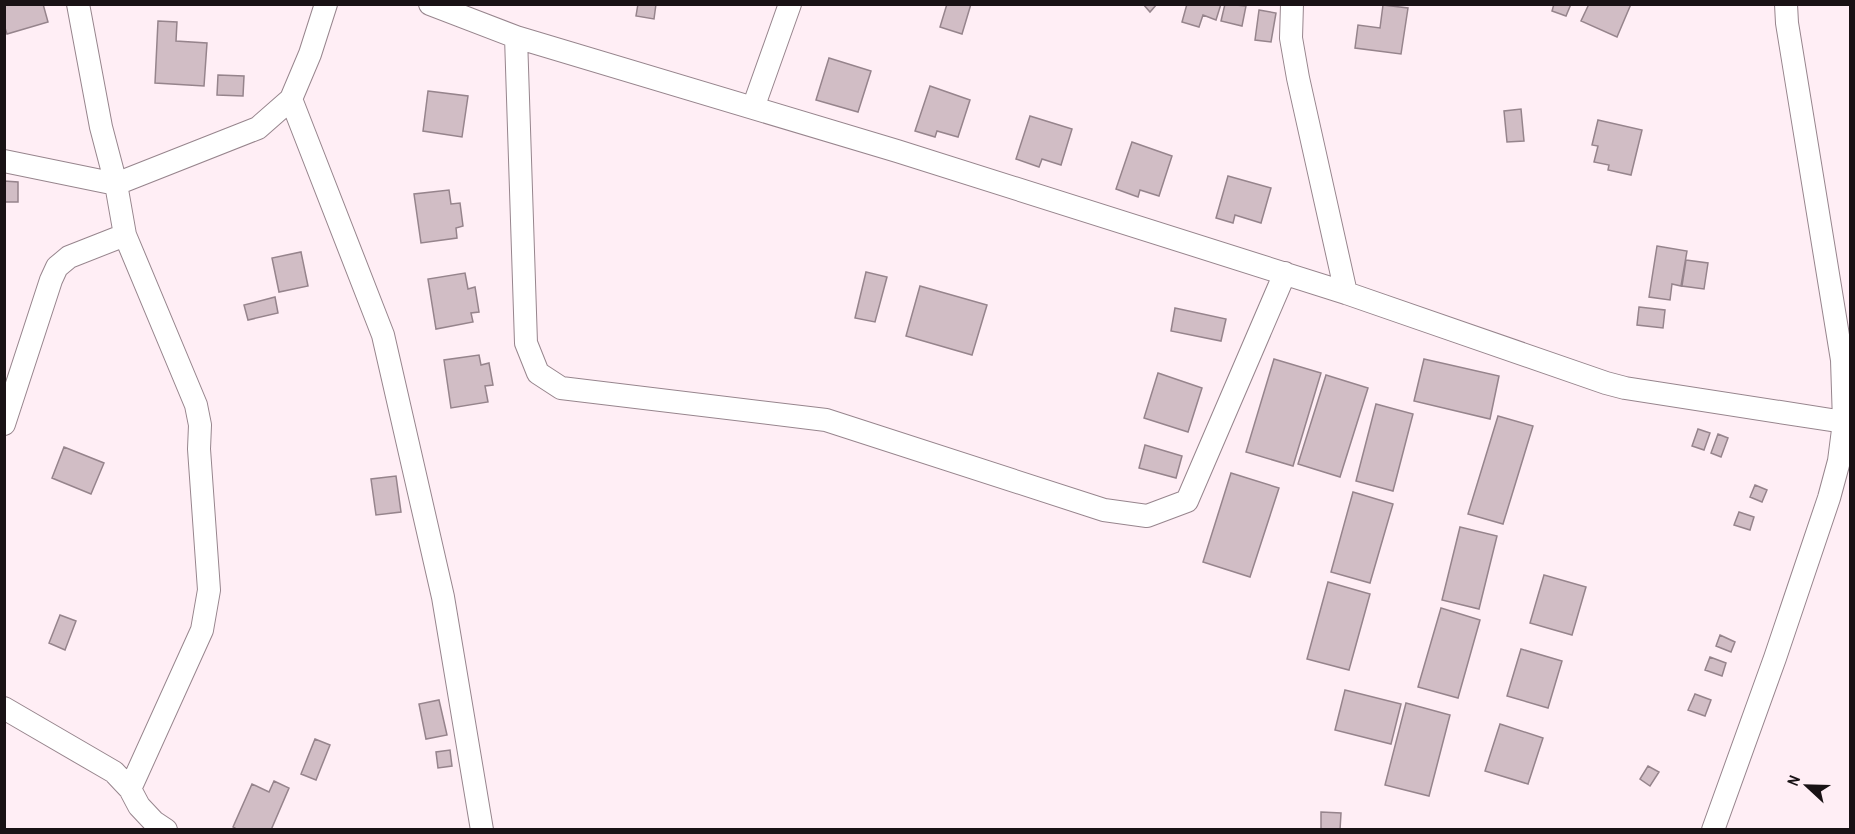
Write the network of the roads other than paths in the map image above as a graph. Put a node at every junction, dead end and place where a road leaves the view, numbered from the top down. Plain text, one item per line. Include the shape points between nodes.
1 (78, 4) edge
2 (326, 4) edge
3 (430, 4) edge
4 (790, 4) edge
5 (1292, 4) edge
6 (1786, 4) edge
7 (516, 37) junction
8 (291, 99) junction
9 (753, 108) junction
10 (4, 161) edge
11 (116, 184) junction
12 (125, 236) junction
13 (1285, 273) junction
14 (1346, 293) junction
15 (1846, 360) edge
16 (1844, 422) junction
17 (4, 424) edge
18 (4, 708) edge
19 (130, 789) junction
20 (165, 830) edge
21 (482, 830) edge
22 (1713, 830) edge

1 - 11 street
2 - 8 street
3 - 7 street
4 - 9 street
5 - 14 street via 1298,78
6 - 15 street
7 - 9 street
7 - 13 street via 526,343 538,373 561,388 826,420 1104,510 1147,516 1187,501
8 - 11 street via 258,128
8 - 21 street via 382,335 443,597
9 - 13 street
10 - 11 street
11 - 12 street
12 - 17 street via 69,257 57,267
12 - 19 street via 196,405 209,590 202,630
13 - 14 street
14 - 16 street via 1625,388
15 - 16 street
16 - 22 street via 1829,498
18 - 19 street via 114,772
19 - 20 street via 139,806

